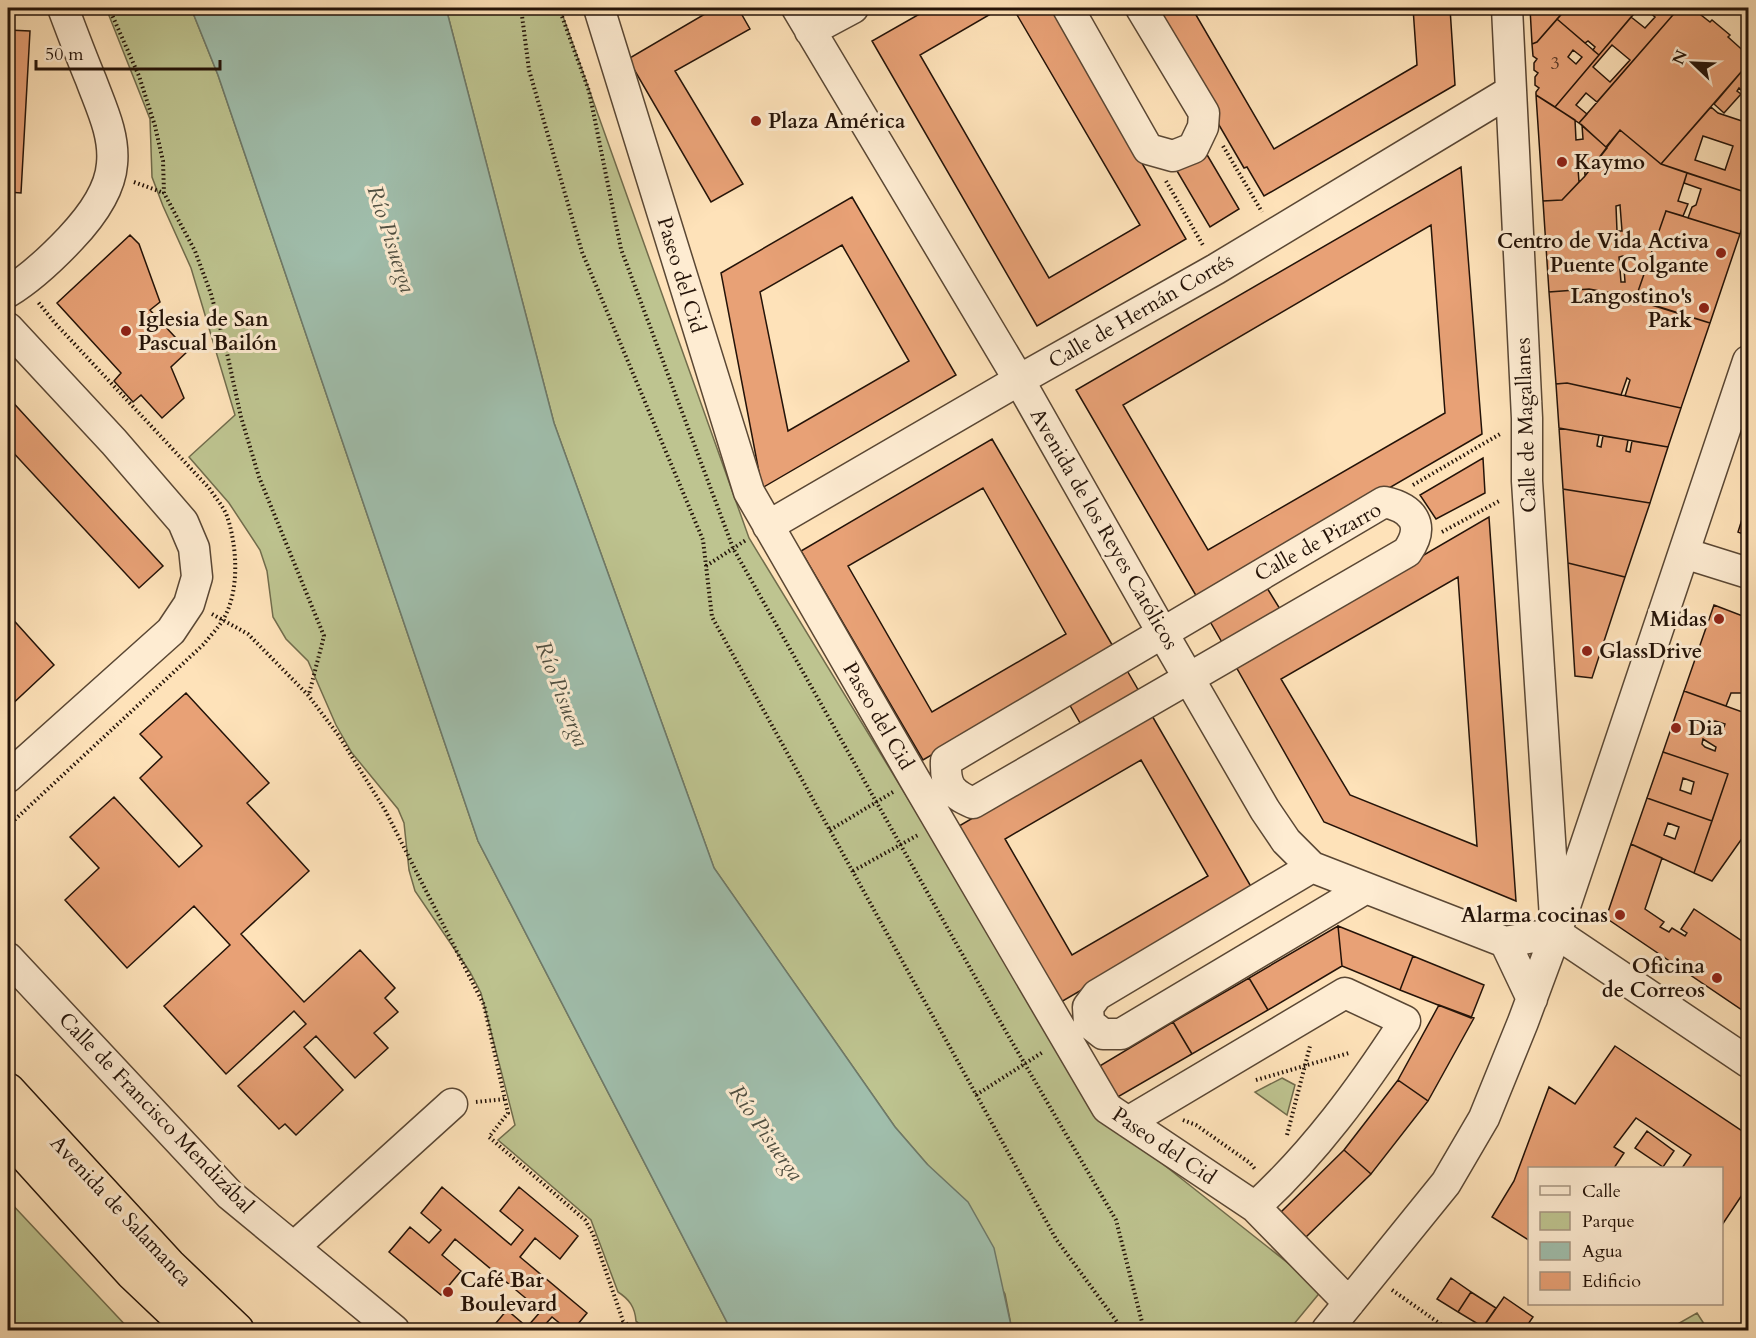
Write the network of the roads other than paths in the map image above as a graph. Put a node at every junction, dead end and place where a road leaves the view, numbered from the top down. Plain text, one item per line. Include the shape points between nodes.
1 (63, 8) edge
2 (599, 8) edge
3 (853, 8) edge
4 (1068, 8) edge
5 (1141, 8) edge
6 (1507, 8) edge
7 (804, 19) edge
8 (1510, 91) junction
9 (15, 287) edge
10 (8, 327) edge
11 (1749, 361) edge
12 (1019, 380) junction
13 (768, 526) junction
14 (1684, 553) junction
15 (1749, 573) edge
16 (1162, 632) junction
17 (1190, 678) junction
18 (8, 777) edge
19 (1551, 841) junction
20 (1587, 842) junction
21 (1312, 867) junction
22 (1366, 888) junction
23 (1556, 933) junction
24 (1505, 942) junction
25 (8, 958) edge
26 (1532, 999) junction
27 (1749, 1062) edge
28 (8, 1090) edge
29 (452, 1104) dead end
30 (1128, 1122) junction
31 (8, 1136) edge
32 (1264, 1199) junction
33 (294, 1247) junction
34 (1349, 1303) junction
35 (192, 1330) edge
36 (237, 1330) edge
37 (394, 1330) edge
38 (1327, 1330) edge

1 - 9 street via 109,128 113,162 100,200 83,225
2 - 13 street, Paseo del Cid via 749,492
3 - 7 street
4 - 5 street via 1148,149 1173,156 1193,148 1203,127 1204,113
6 - 8 street, Calle de Magallanes
7 - 12 street, Avenida de los Reyes Católicos
8 - 12 street, Calle de Hernán Cortés via 1216,269
8 - 19 street, Calle de Magallanes via 1528,485
10 - 18 street via 183,522 194,548 197,577 189,604 171,631
11 - 14 street
12 - 13 street, Calle de Hernán Cortés
12 - 16 street, Avenida de los Reyes Católicos
13 - 30 street, Paseo del Cid via 1107,1108
14 - 15 street
14 - 20 street
16 - 17 street, Avenida de los Reyes Católicos
16 - 17 street, Calle de Pizarro via 946,762 952,792 973,803
16 - 17 street, Calle de Pizarro via 1384,502 1408,510 1416,524 1414,542 1407,552
17 - 21 street, Avenida de los Reyes Católicos via 1265,810 1286,841
19 - 20 street via 1568,849
19 - 23 street, Calle de Magallanes
20 - 23 street
21 - 22 street, Avenida de los Reyes Católicos
21 - 22 street via 1097,995 1088,1007 1089,1023 1103,1034 1121,1034
22 - 24 street, Avenida de los Reyes Católicos
23 - 24 street
23 - 26 street
23 - 27 street
24 - 26 street
25 - 33 street, Calle de Francisco Mendizábal via 230,1195
26 - 34 street via 1484,1118 1446,1184
28 - 36 highway, Avenida de Salamanca via 169,1265
29 - 33 street
30 - 32 street, Paseo del Cid
30 - 32 street via 1346,993 1405,1021 1326,1134
31 - 35 highway, Avenida de Salamanca via 132,1273
32 - 34 street, Paseo del Cid
33 - 37 street, Calle de Francisco Mendizábal
34 - 38 street

